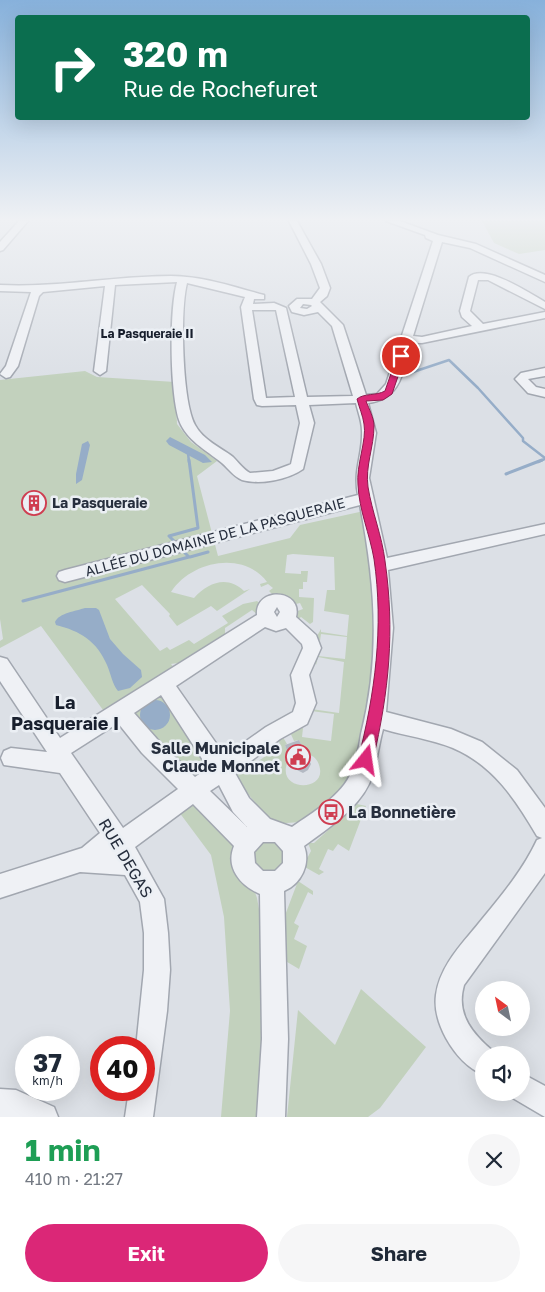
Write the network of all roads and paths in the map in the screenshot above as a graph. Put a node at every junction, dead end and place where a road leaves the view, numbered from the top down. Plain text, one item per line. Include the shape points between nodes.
1 (319, 273) edge
2 (421, 273) edge
3 (475, 273) edge
4 (532, 273) edge
5 (479, 276) junction
6 (545, 279) edge
7 (183, 280) junction
8 (110, 284) junction
9 (0, 288) edge
10 (35, 291) junction
11 (253, 296) junction
12 (545, 306) edge
13 (246, 307) junction
14 (314, 307) junction
15 (545, 315) edge
16 (480, 328) junction
17 (407, 339) junction
18 (100, 371) dead end
19 (545, 372) edge
20 (6, 374) dead end
21 (545, 392) edge
22 (361, 399) junction
23 (303, 402) junction
24 (366, 498) junction
25 (545, 529) edge
26 (380, 566) junction
27 (65, 576) dead end
28 (4, 674) edge
29 (163, 683) junction
30 (120, 711) junction
31 (376, 718) junction
32 (58, 751) junction
33 (6, 759) edge
34 (222, 770) junction
35 (195, 790) junction
36 (545, 828) edge
37 (266, 831) junction
38 (117, 840) junction
39 (291, 842) junction
40 (246, 844) junction
41 (545, 848) edge
42 (80, 861) junction
43 (132, 864) junction
44 (272, 884) junction
45 (0, 886) edge
46 (151, 1036) edge
47 (475, 1054) edge
48 (530, 1093) edge
49 (142, 1101) edge
50 (545, 1103) edge
51 (0, 1104) edge
52 (44, 1117) edge
53 (139, 1117) edge
54 (271, 1117) edge

1 - 14 street via 325,288
2 - 17 street
3 - 5 street
4 - 6 street
5 - 12 street via 491,278
5 - 16 street via 472,280 465,311
7 - 8 street
7 - 11 street
7 - 23 street via 179,312 183,410 194,435 242,474 252,478 292,470 298,466 307,427
8 - 10 street
8 - 18 street
9 - 10 street
10 - 20 street via 12,366
11 - 13 street via 247,300
11 - 14 street via 294,304 303,301
13 - 23 street via 281,308
13 - 23 street via 260,399 268,403
14 - 22 street via 334,322
15 - 16 street
16 - 17 street via 422,340
17 - 22 street via 389,392 380,398
19 - 21 street via 521,379 532,390
22 - 23 street
22 - 24 street via 369,426 362,472
24 - 26 street
24 - 27 street, ALLÉE DU DOMAINE DE LA PASQUERAIE
25 - 26 street
26 - 31 street via 384,648
28 - 32 street, RUE DEGAS
29 - 30 street
29 - 34 street
29 - 34 street via 266,618 266,607 279,602 289,607 287,619 310,640 312,648 300,675 306,703 303,714 296,722 273,733
30 - 32 street
30 - 35 street via 140,736
31 - 36 street via 461,742 489,757 519,787
31 - 39 street via 357,784 331,812
32 - 33 street
32 - 33 street
32 - 38 street, RUE DEGAS
34 - 35 street
34 - 37 street via 241,805
35 - 38 street
35 - 40 street
37 - 39 street via 282,833
37 - 40 street via 253,836
38 - 42 street
38 - 43 street, RUE DEGAS
39 - 44 street via 296,854 294,868 285,879
40 - 44 street via 243,859 249,874 262,883
41 - 47 street via 538,863 452,983 449,1003 453,1024 468,1049
42 - 43 street
42 - 45 street via 52,867
43 - 46 street, RUE DEGAS via 152,899 156,933
44 - 54 street via 275,1020
48 - 50 street
49 - 53 street, RUE DEGAS
51 - 52 street via 16,1104

